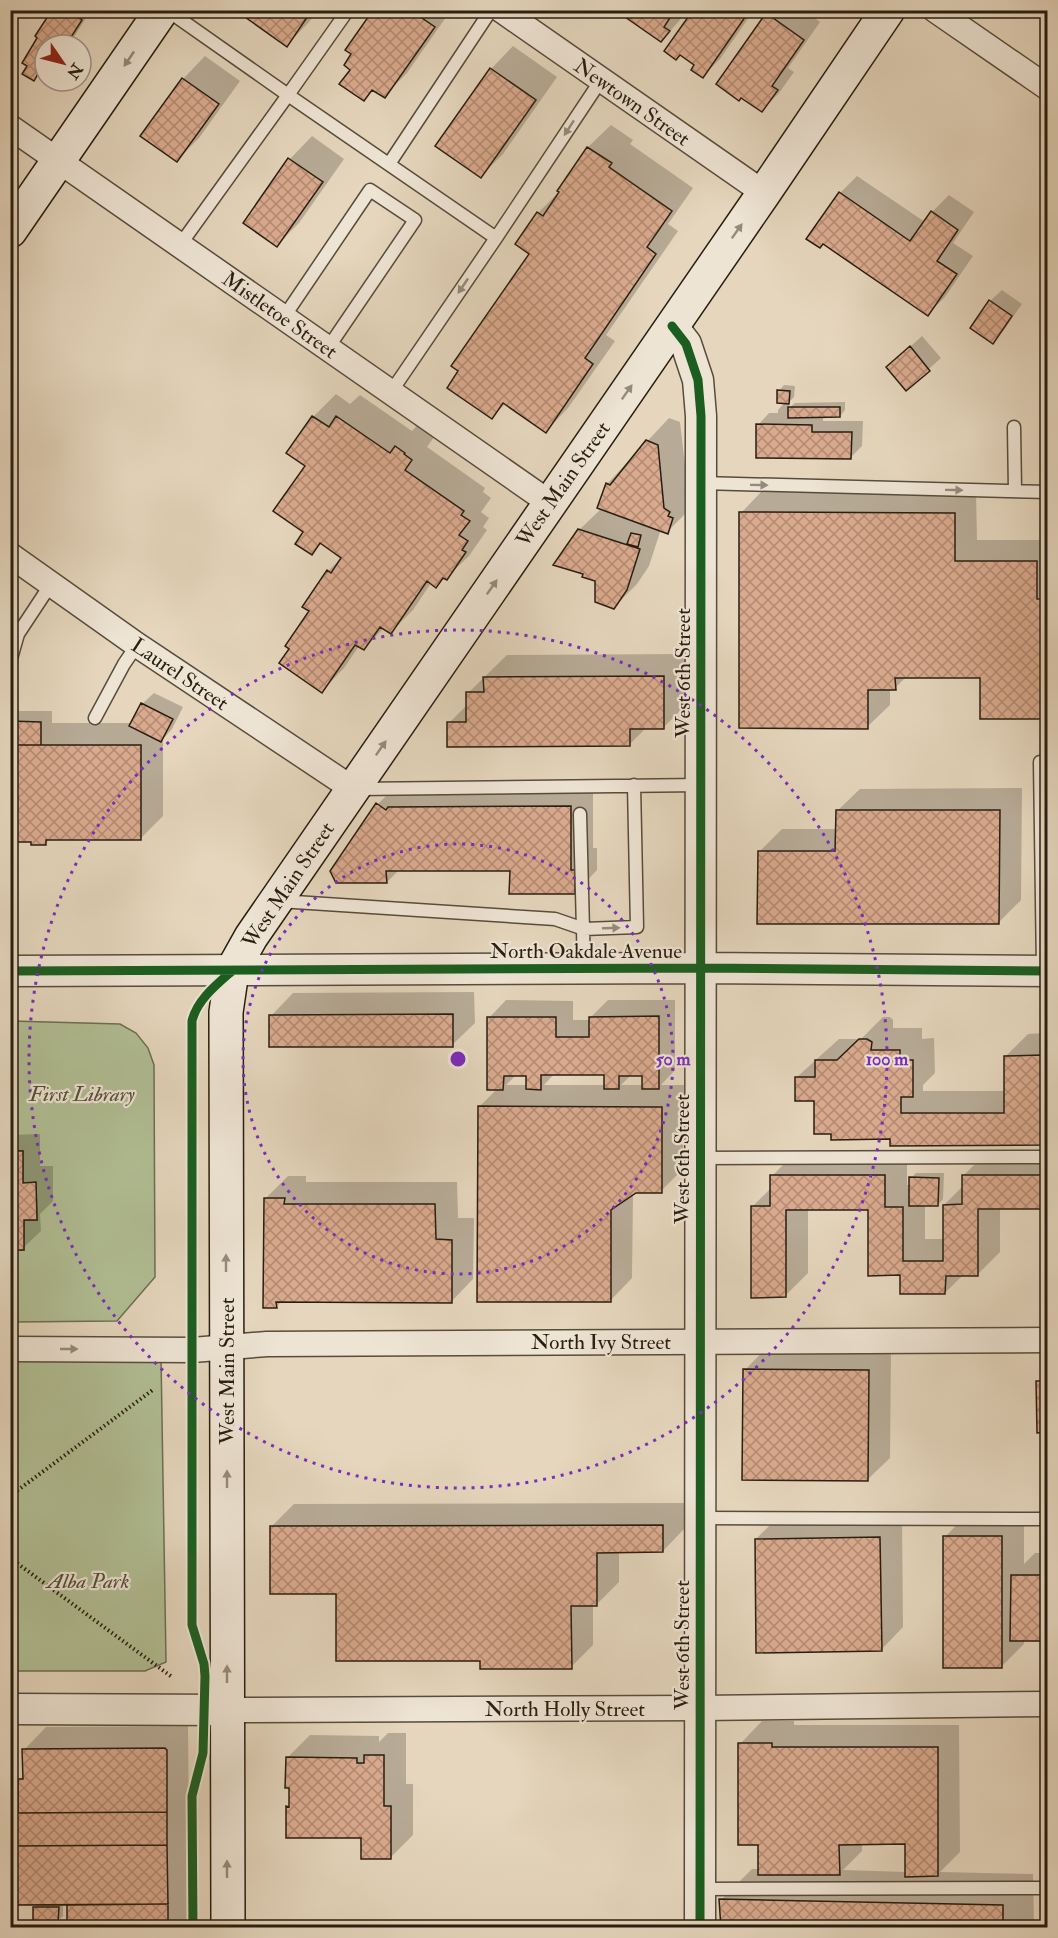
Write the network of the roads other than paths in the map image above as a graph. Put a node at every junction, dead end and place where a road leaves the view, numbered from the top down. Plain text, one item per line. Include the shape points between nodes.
1 (162, 10) edge
2 (167, 10) edge
3 (348, 10) edge
4 (491, 10) edge
5 (501, 10) edge
6 (888, 10) edge
7 (935, 10) edge
8 (601, 80) junction
9 (1047, 88) edge
10 (288, 94) junction
11 (10, 127) edge
12 (59, 160) junction
13 (389, 164) junction
14 (764, 193) junction
15 (10, 231) edge
16 (496, 238) junction
17 (180, 245) junction
18 (284, 317) junction
19 (672, 326) junction
20 (328, 348) junction
21 (391, 392) junction
22 (1014, 427) dead end
23 (701, 483) junction
24 (1015, 491) junction
25 (1047, 492) edge
26 (550, 503) junction
27 (10, 555) edge
28 (51, 584) junction
29 (137, 645) junction
30 (10, 662) edge
31 (95, 718) dead end
32 (1040, 762) dead end
33 (634, 785) junction
34 (701, 785) junction
35 (352, 789) junction
36 (580, 814) dead end
37 (275, 901) junction
38 (584, 929) junction
39 (701, 968) junction
40 (584, 969) junction
41 (232, 970) junction
42 (10, 971) edge
43 (1045, 971) edge
44 (1047, 1157) edge
45 (700, 1158) junction
46 (1047, 1340) edge
47 (700, 1341) junction
48 (226, 1347) junction
49 (10, 1349) edge
50 (700, 1518) junction
51 (1047, 1519) edge
52 (1047, 1704) edge
53 (700, 1708) junction
54 (10, 1709) edge
55 (227, 1710) junction
56 (1047, 1888) edge
57 (700, 1889) junction
58 (228, 1928) edge
59 (700, 1928) edge

1 -> 12 main road
2 - 10 lane
3 - 10 lane
4 - 13 lane
5 - 8 street, Newtown Street
6 - 14 main road, West Main Street
7 - 9 street
8 - 14 street, Newtown Street
8 -> 16 lane
10 - 13 lane
10 - 17 lane
11 - 12 street, Mistletoe Street
12 - 15 main road
12 - 17 street, Mistletoe Street
13 - 16 lane
19 -> 14 main road, West Main Street
16 -> 21 lane
17 - 18 street, Mistletoe Street
18 - 20 street, Mistletoe Street
18 - 20 lane via 370,190 414,220
19 - 23 street, West 6th Street via 686,344 698,380
26 -> 19 main road, West Main Street
20 - 21 street, Mistletoe Street
21 - 26 street, Mistletoe Street
22 - 24 lane
23 -> 24 lane
23 - 34 street, West 6th Street
24 - 25 lane
35 -> 26 main road, West Main Street
27 - 28 street, Laurel Street
28 - 29 street, Laurel Street
28 - 30 lane via 18,634
29 - 31 lane
29 - 35 street, Laurel Street
32 - 43 lane
33 - 34 lane
33 - 35 lane
38 -> 33 lane via 637,927
34 - 39 street, West 6th Street
35 - 37 main road, West Main Street
36 - 38 lane
37 - 38 lane via 555,919
37 - 41 main road, West Main Street
38 - 40 lane
39 - 40 street, North Oakdale Avenue
39 - 43 street, North Oakdale Avenue
39 - 45 street, West 6th Street
40 - 41 street, North Oakdale Avenue
41 - 42 street, North Oakdale Avenue
48 -> 41 main road, West Main Street via 226,1012
44 - 45 lane
45 - 47 street, West 6th Street
46 - 47 street, North Ivy Street
47 - 48 street, North Ivy Street
47 - 50 street, West 6th Street
49 -> 48 street, North Ivy Street
55 -> 48 main road, West Main Street
50 - 51 lane
50 - 53 street, West 6th Street
52 - 53 street, North Holly Street
53 - 55 street, North Holly Street
53 - 57 street, West 6th Street
54 - 55 street
58 -> 55 main road, West Main Street
56 - 57 lane
57 - 59 street, West 6th Street

